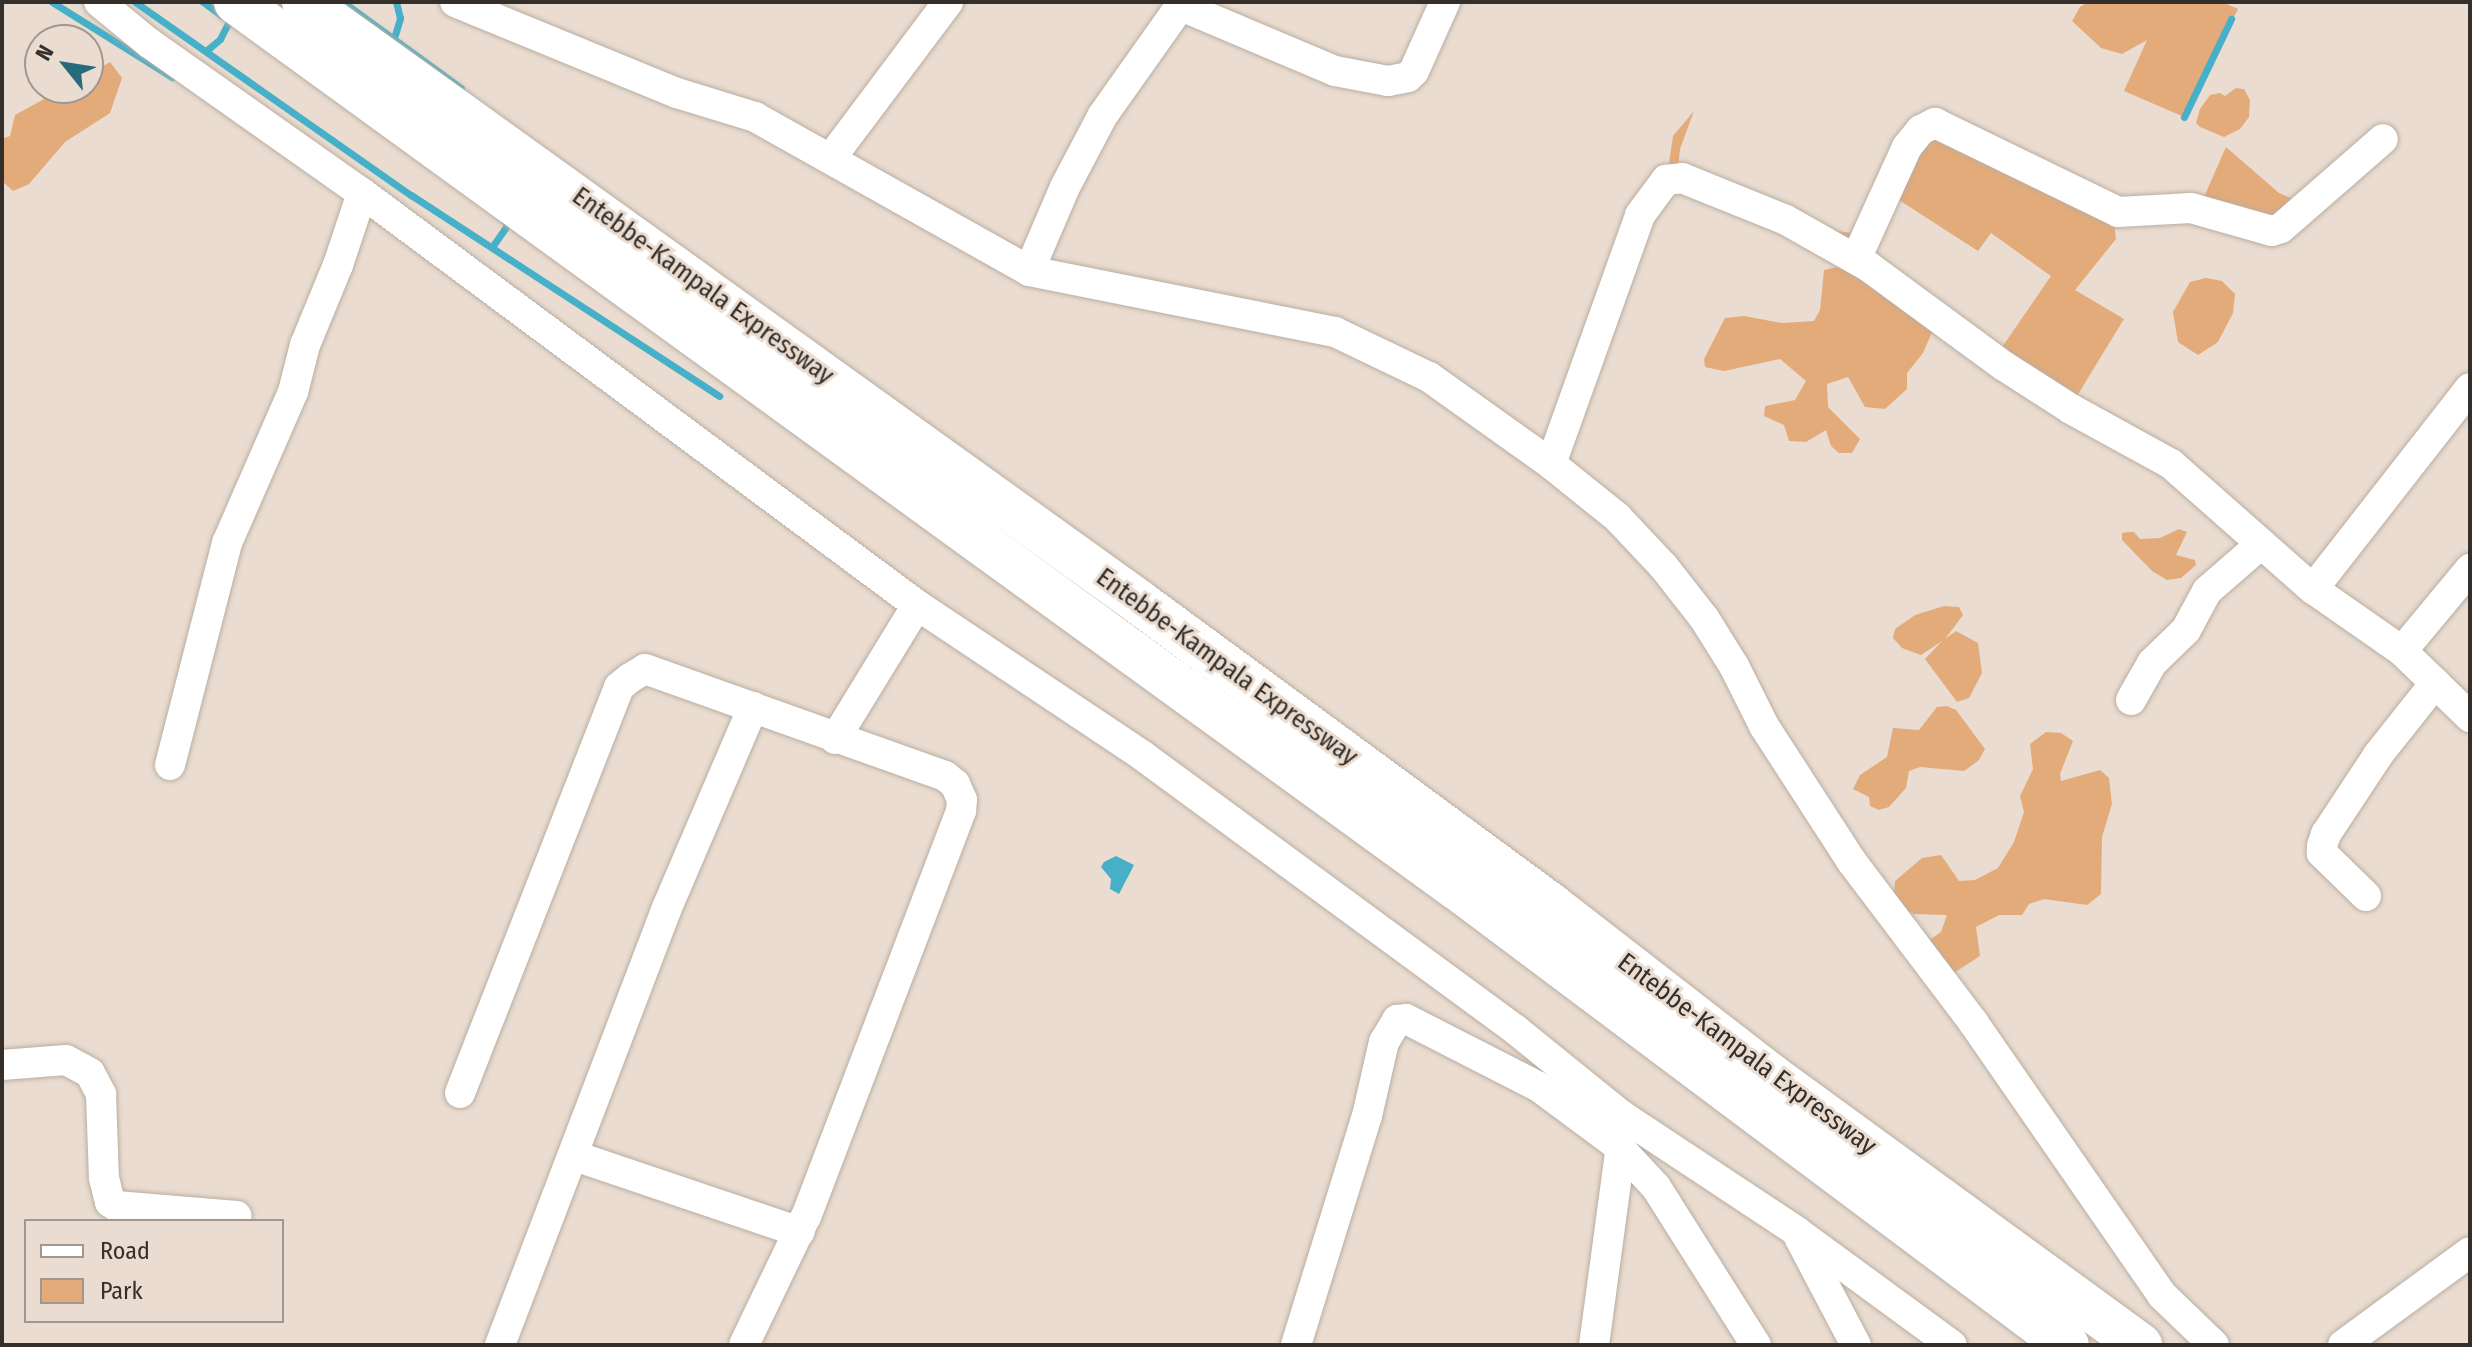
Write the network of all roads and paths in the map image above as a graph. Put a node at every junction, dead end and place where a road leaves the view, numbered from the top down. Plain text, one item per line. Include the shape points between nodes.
1 (99, 2) edge
2 (236, 2) edge
3 (304, 2) edge
4 (455, 2) edge
5 (948, 2) edge
6 (1445, 2) edge
7 (1182, 4) edge
8 (2383, 139) dead end
9 (831, 158) junction
10 (362, 193) junction
11 (1856, 259) junction
12 (1029, 271) junction
13 (2470, 388) edge
14 (1551, 464) junction
15 (2261, 544) junction
16 (2470, 569) edge
17 (2313, 589) junction
18 (917, 605) junction
19 (2402, 651) junction
20 (2435, 683) junction
21 (2131, 700) dead end
22 (753, 707) junction
23 (2470, 717) edge
24 (835, 739) junction
25 (170, 765) dead end
26 (2366, 896) dead end
27 (2, 1065) edge
28 (460, 1093) dead end
29 (1621, 1115) junction
30 (1622, 1151) junction
31 (575, 1156) junction
32 (237, 1216) dead end
33 (1796, 1231) junction
34 (799, 1232) junction
35 (2470, 1252) edge
36 (500, 1345) edge
37 (744, 1345) edge
38 (1296, 1345) edge
39 (1594, 1345) edge
40 (1756, 1345) edge
41 (1856, 1345) edge
42 (1952, 1345) edge
43 (2067, 1345) edge
44 (2140, 1345) edge
45 (2214, 1345) edge
46 (2343, 1345) edge

1 - 10 street
2 - 43 highway, Entebbe-Kampala Expressway via 1444,879
3 - 44 highway, Entebbe-Kampala Expressway via 1127,594
4 - 9 street via 677,93 738,109
5 - 9 street
6 - 7 street via 1414,71 1388,81 1335,71
7 - 12 street via 1103,115
8 - 11 street via 2272,231 2191,208 2118,212 1935,123 1907,147
9 - 12 street
10 - 18 street
10 - 25 street via 305,345 293,392 227,543
11 - 14 street via 1786,220 1682,178 1666,180 1640,215
11 - 15 street via 2004,366 2171,464
12 - 14 street via 1335,332 1429,377
13 - 17 street
14 - 45 street via 1617,517 1704,618 1764,726 1852,862 1973,1022 2162,1295
15 - 17 street
15 - 21 street via 2207,591 2186,630 2152,663
16 - 19 street
17 - 19 street
18 - 24 street
18 - 29 street via 1143,756 1516,1030
19 - 20 street
20 - 23 street
20 - 26 street via 2378,755 2322,846 2322,853
22 - 24 street
22 - 28 street via 645,669 619,687
22 - 31 street via 666,910
24 - 34 street via 945,776 962,800
27 - 32 street via 66,1060 90,1073 101,1094 106,1188 116,1206
29 - 30 street
29 - 33 street
30 - 38 street via 1539,1087 1406,1019 1397,1020 1384,1042 1367,1116
30 - 39 street
30 - 40 street via 1656,1187
31 - 34 street
31 - 36 street
33 - 41 street
33 - 42 street
34 - 37 street
35 - 46 street

